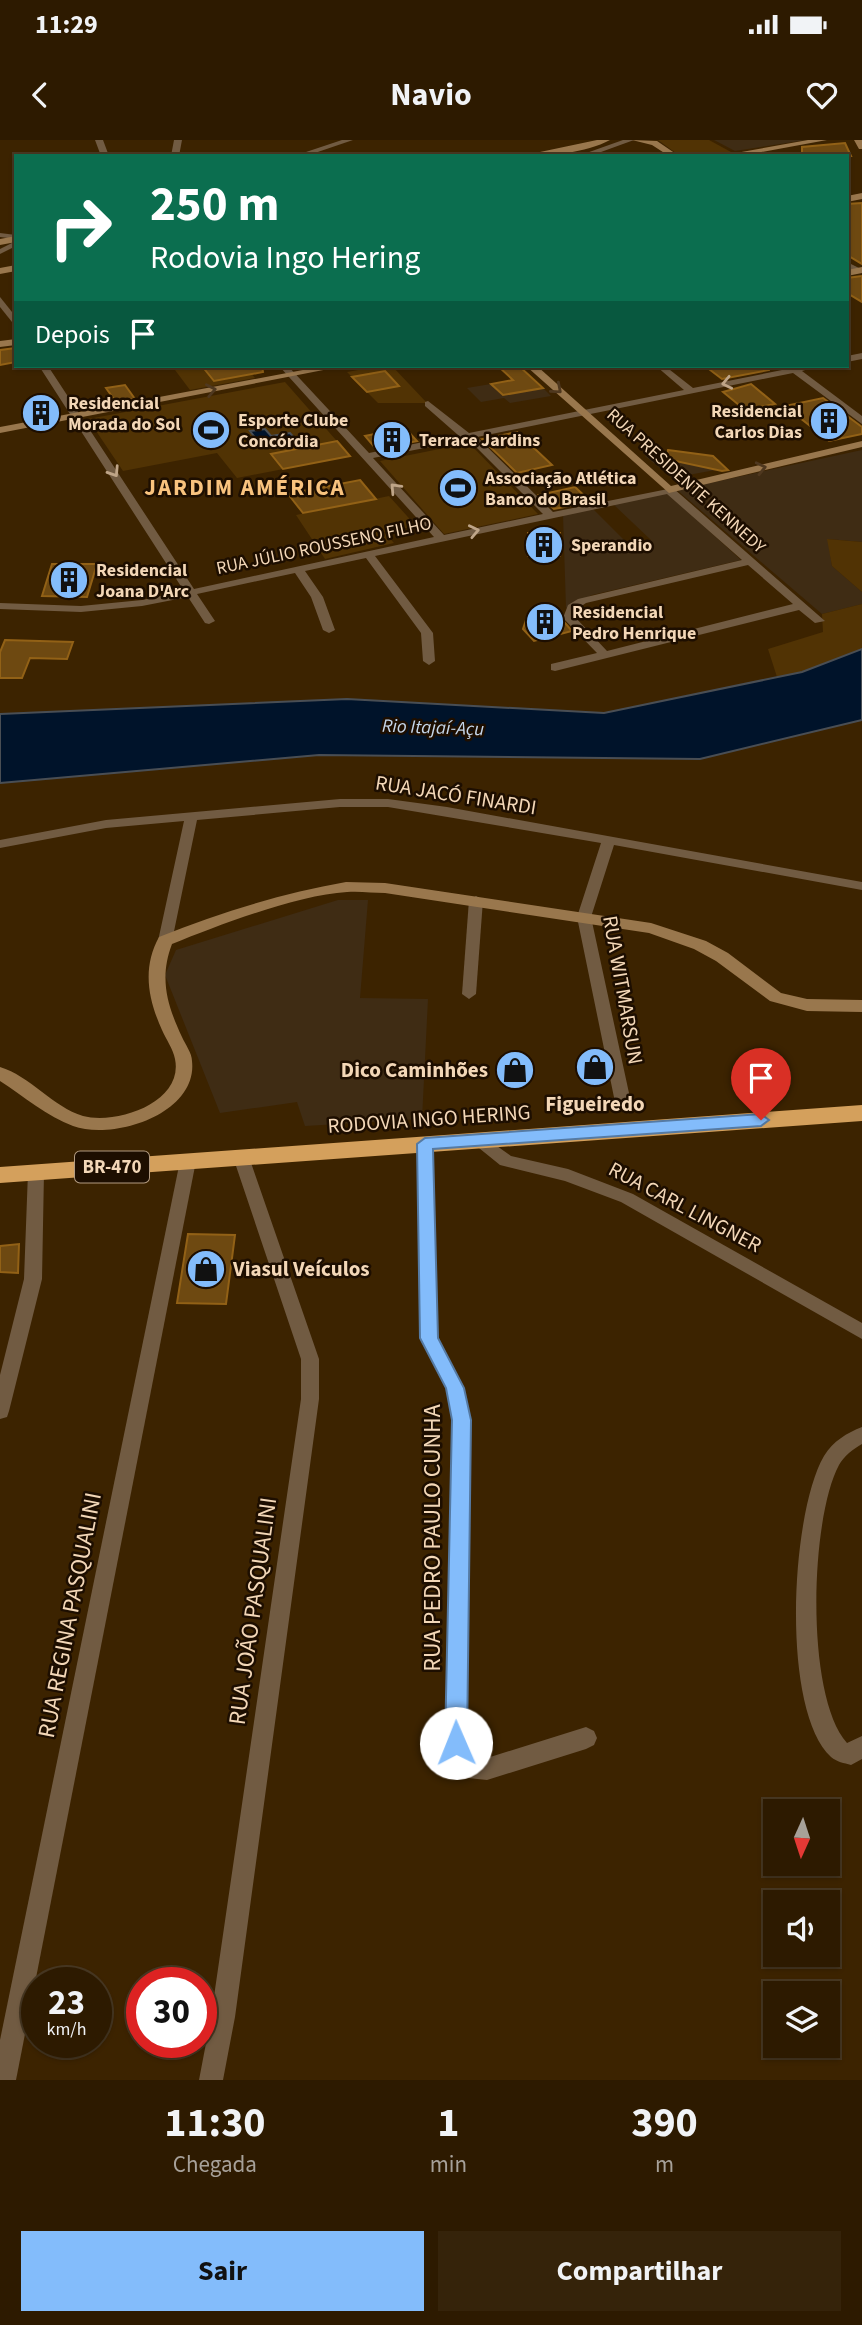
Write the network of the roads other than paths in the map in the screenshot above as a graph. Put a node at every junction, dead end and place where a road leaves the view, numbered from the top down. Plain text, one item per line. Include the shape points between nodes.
1 (349, 140) edge
2 (630, 140) edge
3 (636, 140) edge
4 (823, 140) edge
5 (601, 141) edge
6 (653, 142) edge
7 (304, 154) edge
8 (534, 154) edge
9 (587, 154) edge
10 (589, 154) edge
11 (672, 154) edge
12 (736, 154) edge
13 (0, 300) edge
14 (14, 321) edge
15 (45, 368) edge
16 (313, 368) edge
17 (533, 368) edge
18 (662, 368) edge
19 (791, 368) edge
20 (287, 370) edge
21 (691, 391) junction
22 (428, 404) dead end
23 (584, 412) junction
24 (76, 415) junction
25 (862, 421) edge
26 (0, 430) edge
27 (467, 436) junction
28 (862, 444) edge
29 (366, 457) junction
30 (655, 477) junction
31 (698, 483) junction
32 (669, 490) junction
33 (550, 515) junction
34 (441, 538) junction
35 (368, 554) junction
36 (750, 561) junction
37 (298, 569) junction
38 (192, 592) junction
39 (0, 606) edge
40 (801, 606) junction
41 (209, 621) dead end
42 (819, 621) dead end
43 (329, 630) dead end
44 (605, 655) junction
45 (429, 661) dead end
46 (555, 667) dead end
47 (191, 817) junction
48 (608, 842) junction
49 (1, 845) edge
50 (862, 886) edge
51 (476, 900) junction
52 (584, 917) junction
53 (165, 941) junction
54 (469, 994) dead end
55 (862, 1006) edge
56 (0, 1073) edge
57 (624, 1107) dead end
58 (862, 1113) edge
59 (480, 1140) junction
60 (425, 1144) junction
61 (241, 1157) junction
62 (188, 1161) junction
63 (36, 1172) junction
64 (0, 1175) edge
65 (862, 1332) edge
66 (0, 1412) edge
67 (862, 1435) edge
68 (586, 1738) dead end
69 (862, 1747) edge
70 (4, 2080) edge
71 (211, 2080) edge

1 - 7 street
2 - 10 street
3 - 6 street
4 - 12 street
5 - 8 street
5 - 9 street
6 - 11 street
13 - 14 street
15 - 24 street
16 - 20 street
17 -> 23 street, RUA PRESIDENTE KENNEDY
18 - 21 street
19 -> 21 street
19 - 25 street
24 -> 20 street
20 - 29 street
21 - 23 street
22 - 27 street
23 - 27 street
23 - 30 street, RUA PRESIDENTE KENNEDY
24 - 26 street
24 -> 38 street
27 - 29 street
27 - 33 street
31 -> 28 street
34 -> 29 street
30 - 31 street
30 - 32 street, RUA PRESIDENTE KENNEDY
31 - 32 street
32 - 33 street, RUA JÚLIO ROUSSENQ FILHO
32 - 36 street, RUA PRESIDENTE KENNEDY
34 -> 33 street, RUA JÚLIO ROUSSENQ FILHO
34 - 35 street, RUA JÚLIO ROUSSENQ FILHO
35 - 37 street, RUA JÚLIO ROUSSENQ FILHO
35 - 45 street via 427,633
36 - 40 street, RUA PRESIDENTE KENNEDY
36 - 44 street via 572,607 569,618
37 - 38 street, RUA JÚLIO ROUSSENQ FILHO
37 - 43 street via 317,597
38 - 39 street, RUA JÚLIO ROUSSENQ FILHO via 110,608
38 - 41 street
40 - 42 street, RUA PRESIDENTE KENNEDY
40 - 44 street
44 - 46 street
47 - 48 street, RUA JACÓ FINARDI via 388,803
47 - 49 street, RUA JACÓ FINARDI via 83,827
47 - 53 street
48 - 50 street, RUA JACÓ FINARDI
48 - 52 street, RUA WITMARSUN
51 - 52 street
51 - 53 street via 346,887 306,894
51 - 54 street
52 - 55 street via 651,928 700,945 762,988 791,1001
52 - 57 street, RUA WITMARSUN
53 - 56 street via 153,980 185,1070 178,1087 160,1106 131,1119 88,1124
58 - 59 highway, RODOVIA INGO HERING / BR-470
59 - 60 highway, RODOVIA INGO HERING / BR-470
59 - 65 street, RUA CARL LINGNER via 506,1161 568,1175 627,1198
60 - 61 highway, RODOVIA INGO HERING / BR-470
60 - 68 street, RUA PEDRO PAULO CUNHA via 429,1338 455,1388 461,1420 457,1758 472,1770 487,1769
61 - 62 highway, RODOVIA INGO HERING / BR-470
61 - 71 street, RUA JOÃO PASQUALINI via 310,1359 310,1399
62 - 63 highway, RODOVIA INGO HERING / BR-470
62 - 70 street, RUA REGINA PASQUALINI
63 - 64 highway, RODOVIA INGO HERING / BR-470
63 - 66 street via 33,1279
67 - 69 street via 830,1462 816,1512 807,1638 810,1672 826,1734 836,1749 847,1753

